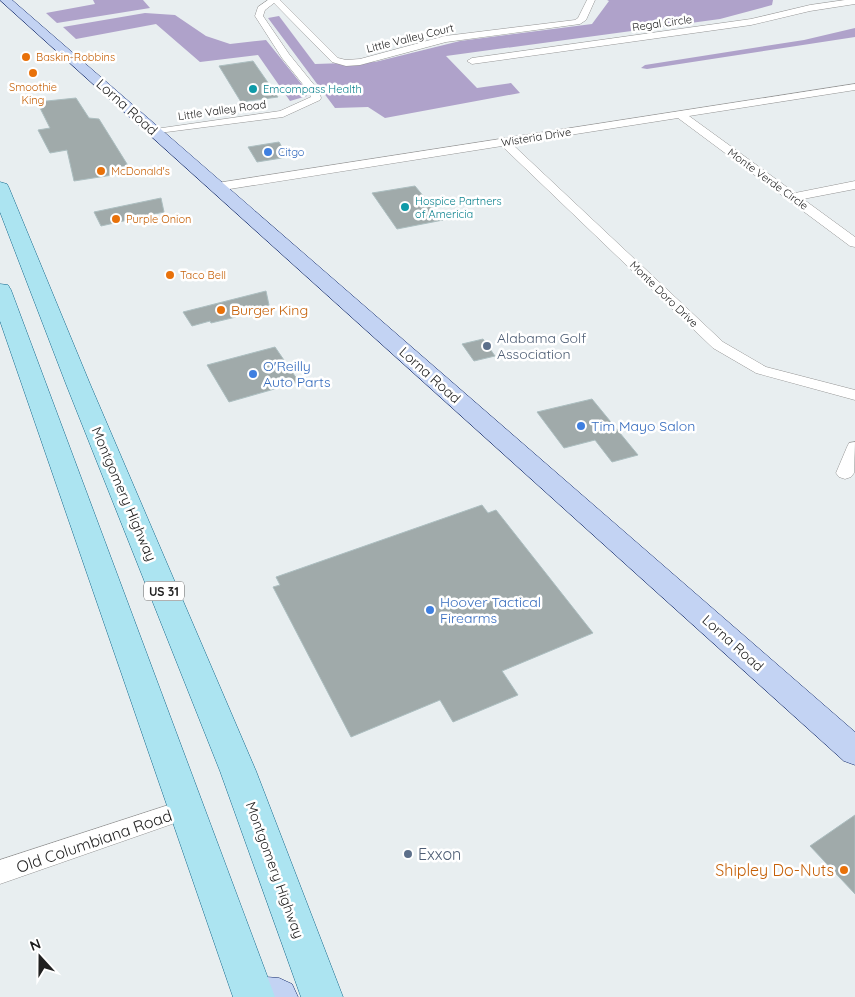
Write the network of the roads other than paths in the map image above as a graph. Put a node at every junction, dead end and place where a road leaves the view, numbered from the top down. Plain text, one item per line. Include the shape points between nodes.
1 (5, 0) edge
2 (274, 0) edge
3 (591, 0) edge
4 (855, 1) edge
5 (472, 61) dead end
6 (855, 87) edge
7 (681, 115) junction
8 (154, 132) junction
9 (504, 142) junction
10 (855, 185) edge
11 (217, 187) junction
12 (0, 188) edge
13 (793, 196) junction
14 (855, 243) edge
15 (0, 290) edge
16 (855, 395) edge
17 (855, 447) edge
18 (846, 473) dead end
19 (855, 751) edge
20 (187, 809) junction
21 (0, 872) edge
22 (262, 996) edge
23 (322, 997) edge

1 - 8 street, Lorna Road
2 - 3 street, Little Valley Court via 329,55 346,62 360,62 445,39 577,22 582,20
2 - 8 street, Little Valley Road via 261,9 259,16 316,98 283,114
4 - 5 street, Regal Circle via 751,22
6 - 7 street, Wisteria Drive
7 - 9 street, Wisteria Drive
7 - 13 street, Monte Verde Circle
8 - 11 street, Lorna Road
9 - 11 street, Wisteria Drive
9 - 16 street, Monte Doro Drive via 718,345 761,370
10 - 13 street
11 - 19 street, Lorna Road
12 - 23 main road, Montgomery Highway / US 31 via 238,771
13 - 14 street, Monte Verde Circle
15 - 20 main road
17 - 18 street
20 - 21 street, Old Columbiana Road
20 - 22 main road

